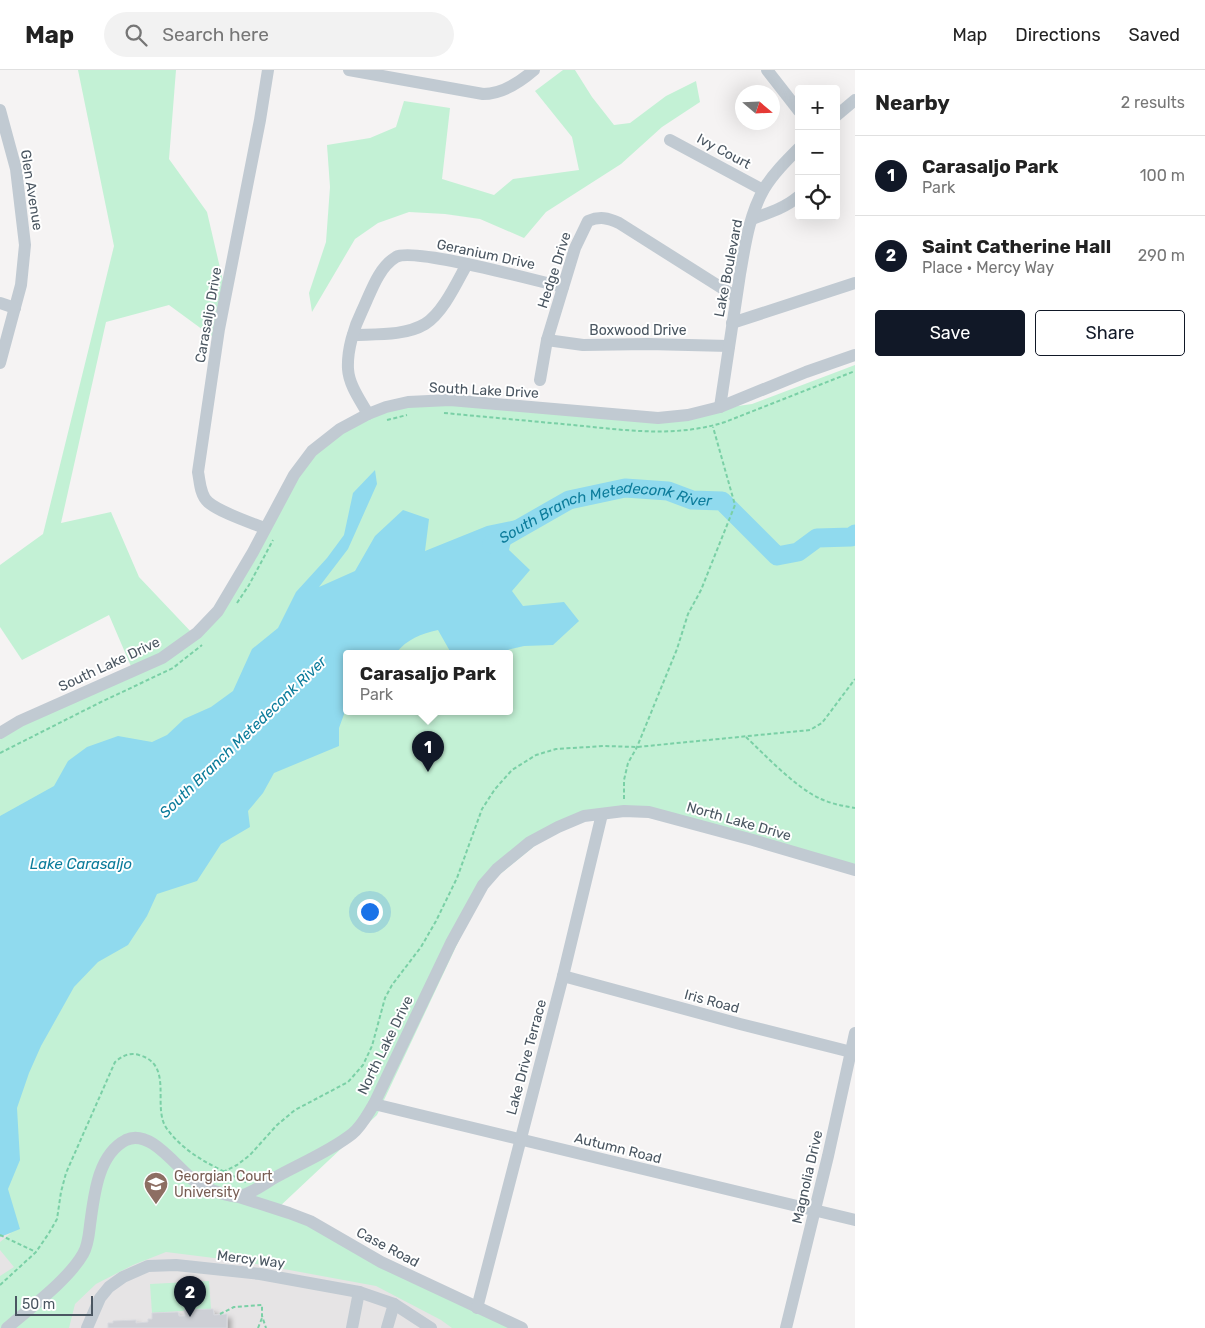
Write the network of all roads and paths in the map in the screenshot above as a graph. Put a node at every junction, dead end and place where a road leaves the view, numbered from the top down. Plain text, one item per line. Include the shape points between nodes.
1 (268, 70) edge
2 (349, 70) edge
3 (534, 70) edge
4 (767, 70) edge
5 (855, 100) edge
6 (795, 106) edge
7 (0, 110) edge
8 (840, 113) edge
9 (670, 140) dead end
10 (795, 152) edge
11 (763, 190) junction
12 (795, 199) edge
13 (752, 218) junction
14 (467, 264) junction
15 (855, 282) edge
16 (563, 287) junction
17 (736, 297) junction
18 (0, 303) edge
19 (15, 308) junction
20 (732, 323) junction
21 (353, 335) junction
22 (547, 340) junction
23 (729, 346) junction
24 (855, 355) edge
25 (0, 363) edge
26 (855, 371) edge
27 (540, 380) dead end
28 (720, 407) junction
29 (437, 412) dead end
30 (368, 414) junction
31 (409, 414) dead end
32 (385, 420) dead end
33 (713, 426) junction
34 (264, 528) junction
35 (274, 540) dead end
36 (236, 604) dead end
37 (204, 642) dead end
38 (855, 679) edge
39 (0, 733) edge
40 (746, 737) junction
41 (637, 748) junction
42 (0, 753) edge
43 (855, 808) edge
44 (624, 811) junction
45 (602, 814) junction
46 (855, 870) edge
47 (563, 976) junction
48 (855, 1033) edge
49 (853, 1052) edge
50 (374, 1104) junction
51 (519, 1139) junction
52 (223, 1172) junction
53 (258, 1188) junction
54 (239, 1196) junction
55 (815, 1210) junction
56 (855, 1220) edge
57 (0, 1235) edge
58 (36, 1252) junction
59 (0, 1285) edge
60 (359, 1292) junction
61 (394, 1304) junction
62 (477, 1308) junction
63 (220, 1314) dead end
64 (262, 1316) junction
65 (7, 1328) edge
66 (87, 1328) edge
67 (258, 1328) edge
68 (266, 1328) edge
69 (352, 1328) edge
70 (387, 1328) edge
71 (431, 1328) edge
72 (522, 1328) edge
73 (786, 1328) edge

1 - 34 street, Carasaljo Drive via 219,329 198,472 207,501
2 - 3 street via 482,94 500,91 521,81
4 - 6 street
5 - 8 street
7 - 19 street, Glen Avenue via 16,169 25,245
9 - 11 street, Ivy Court
10 - 11 street, Lake Boulevard
11 - 13 street, Lake Boulevard
12 - 13 street via 773,212
13 - 17 street, Lake Boulevard
14 - 16 street, Geranium Drive
14 - 21 street via 439,310 426,323 403,332
14 - 21 street, Geranium Drive via 414,255 398,256 378,277 358,317
15 - 20 street
16 - 17 street, Hedge Drive via 584,227 596,218 608,218
16 - 22 street, Hedge Drive
17 - 20 street, Lake Boulevard
18 - 19 street
19 - 25 street, Glen Avenue
20 - 23 street, Lake Boulevard
21 - 30 street, Geranium Drive via 348,370
22 - 23 street, Boxwood Drive via 583,344
22 - 27 street, Hedge Drive
23 - 28 street, Lake Boulevard
24 - 28 street, South Lake Drive
26 - 33 path
28 - 30 street, South Lake Drive via 658,418 450,400 408,402
29 - 33 path via 646,432
30 - 34 street, South Lake Drive via 340,429 312,451 294,475
31 - 32 path
33 - 41 path via 735,505 702,590 688,614
34 - 39 street, South Lake Drive via 254,552 218,611 197,633 162,658
35 - 36 path
37 - 42 path via 173,668
38 - 40 path via 822,723 810,730
40 - 41 path
40 - 43 path via 776,767 820,798
41 - 44 path via 628,763 624,780
41 - 52 path via 556,749 536,755 512,770 482,809 457,878 436,921 385,998 372,1046 363,1065 348,1082 295,1110 250,1154
44 - 45 street, North Lake Drive
44 - 46 street, North Lake Drive via 649,812
45 - 47 street, Lake Drive Terrace
45 - 50 street, North Lake Drive via 584,816 530,842 482,885
47 - 49 street, Iris Road
47 - 51 street, Lake Drive Terrace
48 - 49 street, Magnolia Drive
49 - 55 street, Magnolia Drive
50 - 51 street, Autumn Road
50 - 53 street, North Lake Drive via 353,1133
51 - 55 street, Autumn Road
51 - 62 street, Lake Drive Terrace
52 - 53 path
52 - 58 path via 205,1164 165,1127 159,1073 154,1064 137,1054 123,1055 115,1062 66,1173 57,1218
53 - 54 street, North Lake Drive
54 - 62 street, Case Road via 310,1221 381,1262
54 - 65 street via 216,1192 195,1181 146,1139 138,1137 120,1143 112,1150 100,1175 84,1253 64,1277
55 - 56 street, Autumn Road
55 - 73 street, Magnolia Drive
57 - 58 path
58 - 59 path
60 - 61 street, Mercy Way
60 - 66 street, Mercy Way via 260,1274 176,1265 148,1266 109,1287 100,1298
60 - 69 street
61 - 70 street
61 - 71 street, Mercy Way
62 - 72 street, Case Road
63 - 64 path via 234,1307 262,1305
64 - 67 path
64 - 68 path

